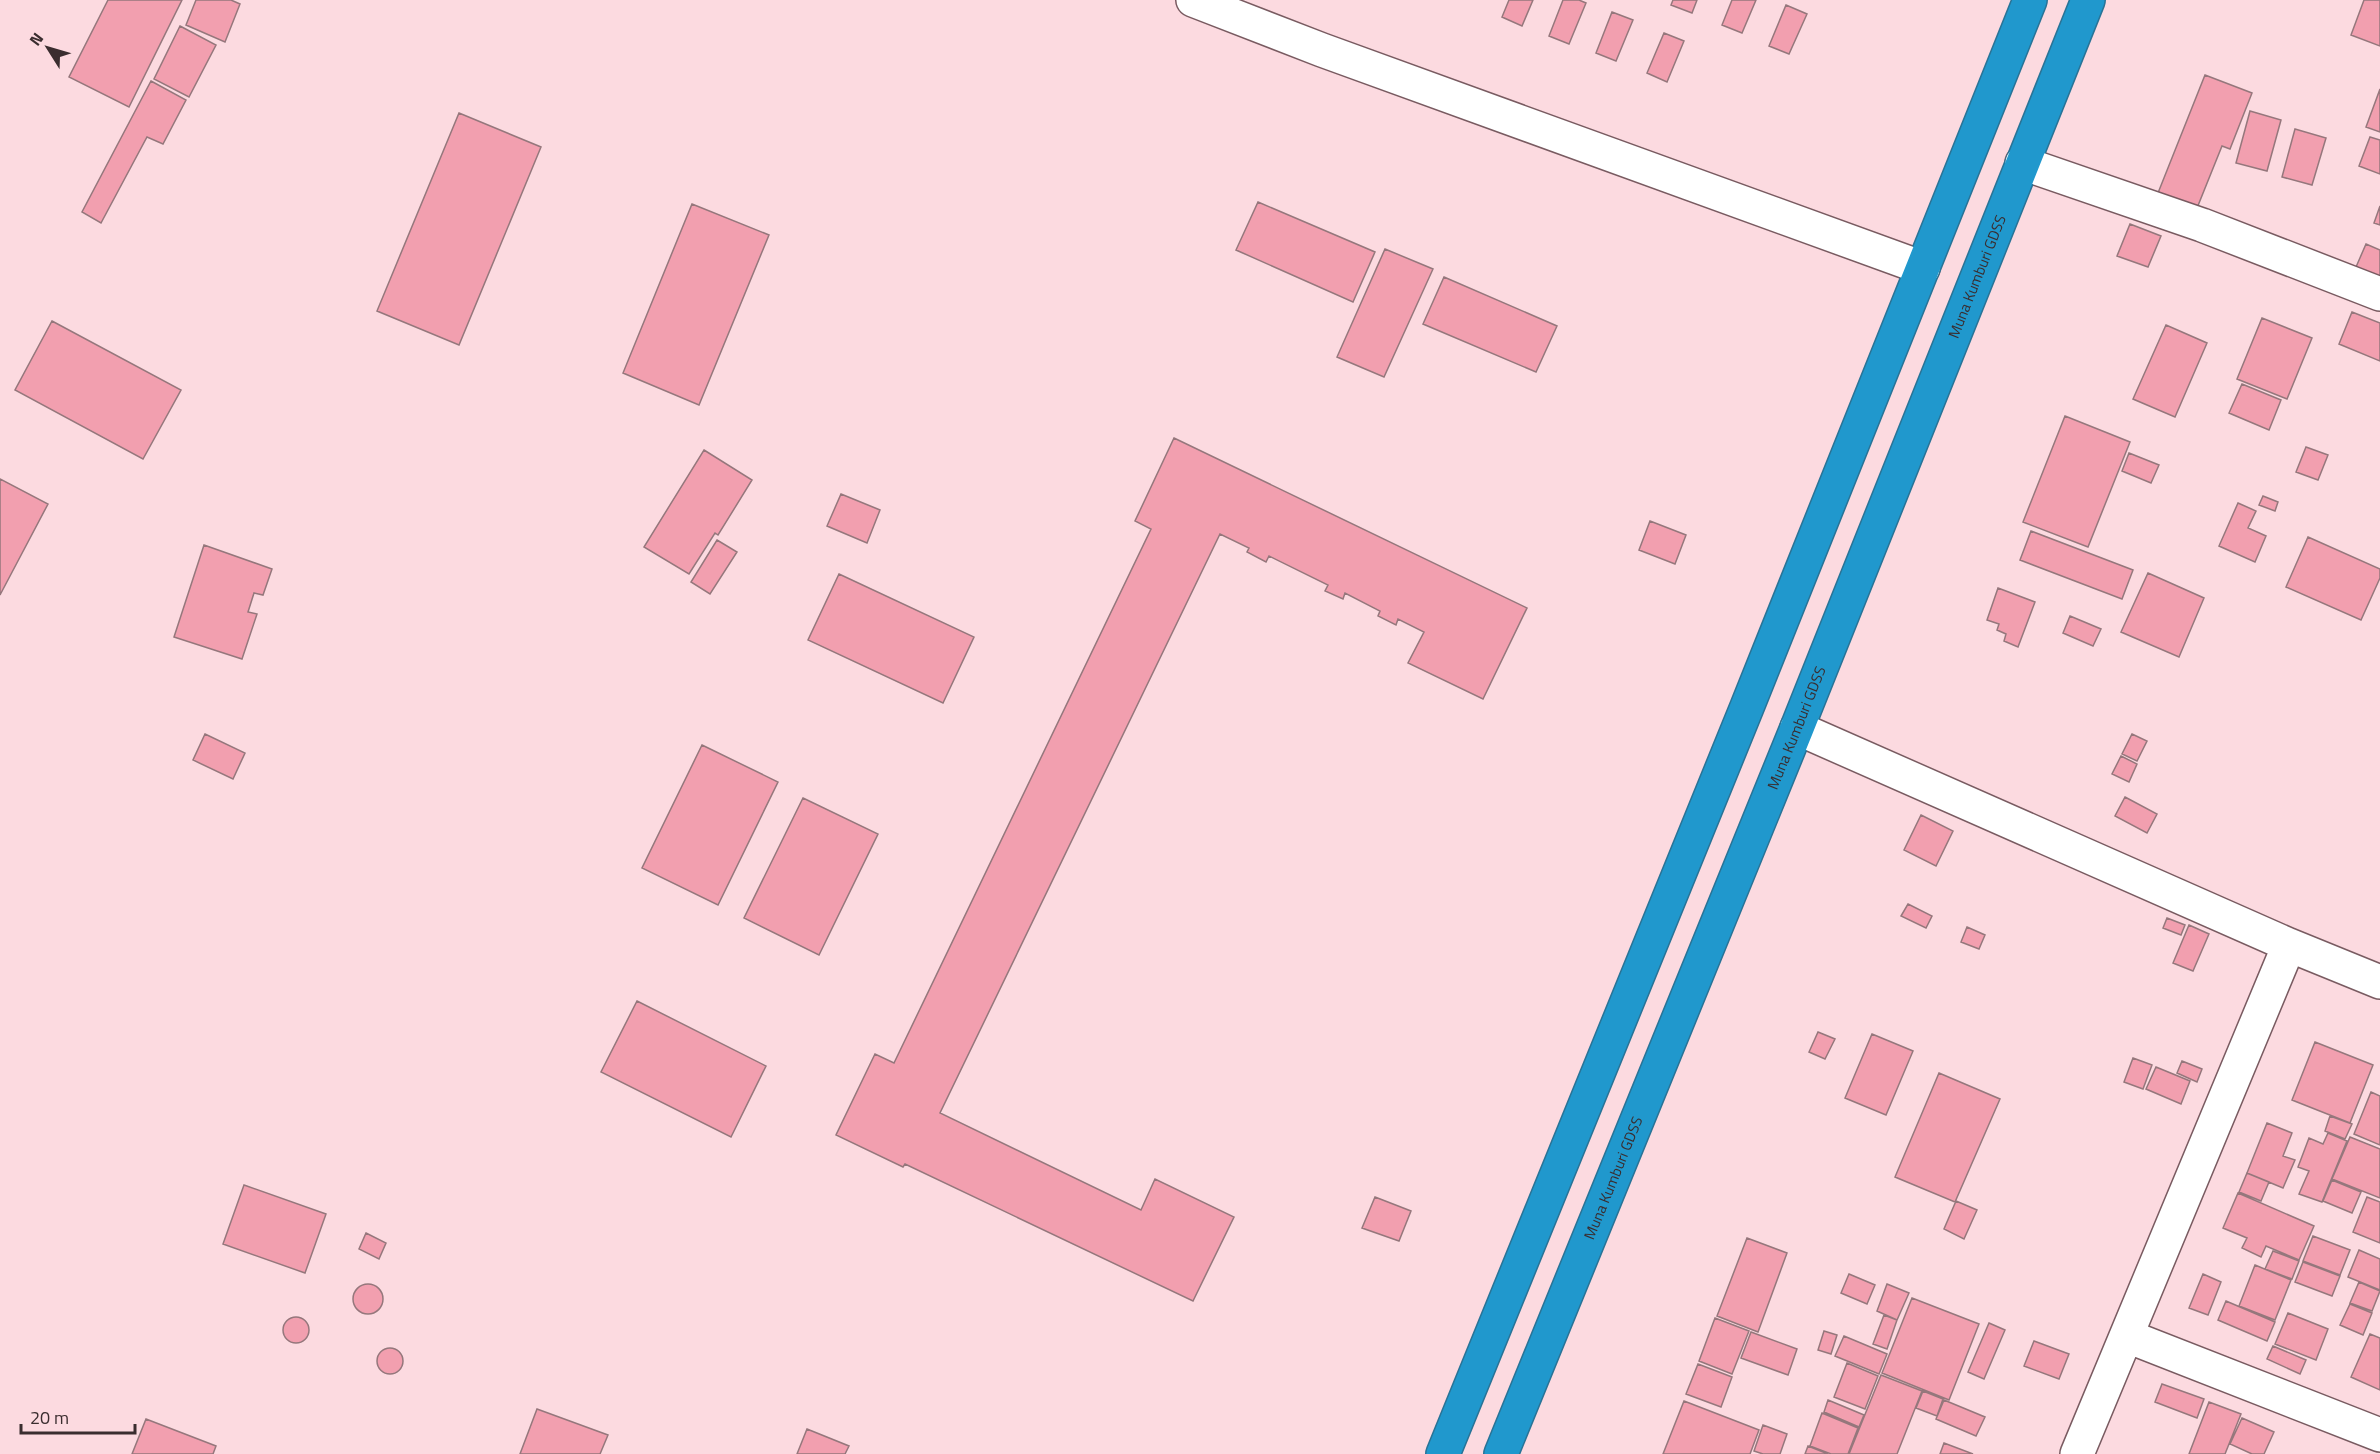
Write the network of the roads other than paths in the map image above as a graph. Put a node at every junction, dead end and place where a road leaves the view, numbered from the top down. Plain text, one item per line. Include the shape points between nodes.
1 (1193, 0) edge
2 (2030, 0) edge
3 (2088, 0) edge
4 (2022, 163) junction
5 (1923, 268) junction
6 (2380, 294) edge
7 (1797, 728) junction
8 (2289, 945) junction
9 (2380, 982) edge
10 (2127, 1336) junction
11 (2380, 1435) edge
12 (1443, 1454) edge
13 (1501, 1454) edge
14 (2078, 1454) edge

1 - 5 street
2 - 5 highway
3 - 4 highway, Muna Kumburi GDSS
4 - 6 street via 2202,225
4 - 7 highway, Muna Kumburi GDSS
5 - 12 highway
7 - 8 street
7 - 13 highway, Muna Kumburi GDSS
8 - 9 street
8 - 10 street
10 - 11 street
10 - 14 street

